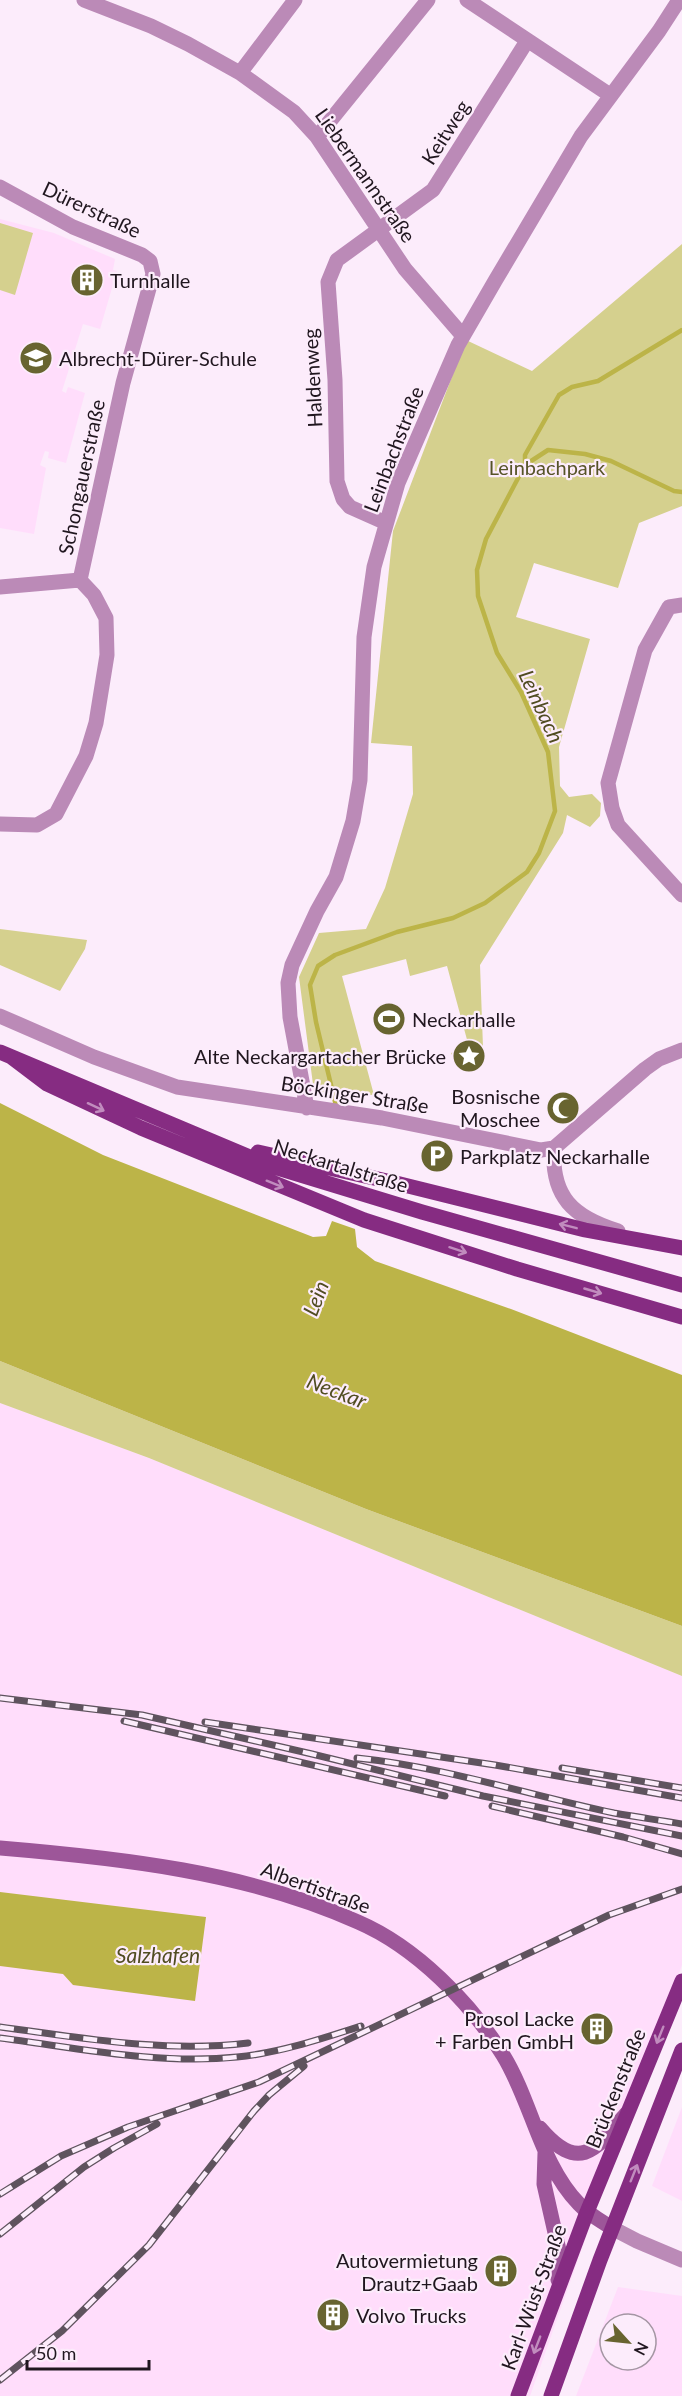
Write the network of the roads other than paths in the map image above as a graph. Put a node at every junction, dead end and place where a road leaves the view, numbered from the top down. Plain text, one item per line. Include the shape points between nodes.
1 (84, 0) edge
2 (295, 0) edge
3 (428, 0) edge
4 (467, 0) edge
5 (679, 0) edge
6 (527, 41) junction
7 (240, 73) junction
8 (610, 95) junction
9 (317, 137) junction
10 (0, 187) edge
11 (381, 229) junction
12 (463, 336) junction
13 (123, 383) joint
14 (386, 523) junction
15 (80, 580) junction
16 (0, 587) edge
17 (676, 606) edge
18 (0, 824) edge
19 (682, 895) edge
20 (0, 1016) edge
21 (682, 1050) edge
22 (5, 1054) edge
23 (313, 1108) junction
24 (210, 1142) junction
25 (554, 1148) junction
26 (675, 1247) edge
27 (682, 1285) edge
28 (682, 1317) edge
29 (0, 1848) edge
30 (682, 1981) edge
31 (682, 2050) edge
32 (629, 2110) junction
33 (531, 2117) junction
34 (545, 2150) junction
35 (587, 2212) junction
36 (612, 2228) junction
37 (682, 2260) edge
38 (556, 2295) junction
39 (518, 2396) edge
40 (551, 2396) edge

1 - 7 street, Liebermannstraße via 151,26
2 - 7 street
3 - 9 street
4 - 6 street
5 - 8 street, Leinbachstraße
6 - 8 street
6 - 11 street, Keitweg via 433,190
7 - 9 street, Liebermannstraße via 294,111
8 - 12 street, Leinbachstraße via 581,135
9 - 11 street, Liebermannstraße
10 - 13 street, Dürerstraße via 73,227 150,261 151,285
11 - 12 street, Liebermannstraße via 405,269
11 - 14 street, Haldenweg via 337,260 328,282 337,481 350,507
12 - 14 street, Leinbachstraße via 398,483
13 - 15 street, Schongauerstraße
14 - 23 street, Leinbachstraße via 364,637 360,780 353,821 336,877 292,965 288,983 290,1017
15 - 16 street, Schongauerstraße
15 - 18 street, Schongauerstraße via 106,618 107,655 96,723 86,756 56,814 37,825
17 - 19 street via 645,650 608,783 618,825
20 - 23 street, Böckinger Straße via 94,1057 177,1087
21 - 25 street via 645,1069
22 - 24 main road, Neckartalstraße
22 -> 28 main road via 48,1084 141,1128 364,1220
23 - 25 street, Böckinger Straße via 541,1150
26 -> 24 main road via 585,1230
24 - 27 main road, Neckartalstraße via 321,1183
25 - 26 street via 555,1182 563,1197 588,1219
29 - 33 main road, Albertistraße via 202,1873 268,1889 359,1922 420,1962 481,2021 506,2060
30 -> 32 main road, Brückenstraße
36 -> 31 main road
32 - 33 main road via 599,2146 582,2153 553,2144
32 - 35 main road, Brückenstraße
33 - 34 main road, Albertistraße
34 - 35 main road, Albertistraße via 567,2190
34 - 38 main road via 544,2184 561,2259
35 - 36 main road, Albertistraße
35 - 38 main road, Karl-Wüst-Straße
36 - 37 street
36 - 40 main road
38 -> 39 main road, Karl-Wüst-Straße

